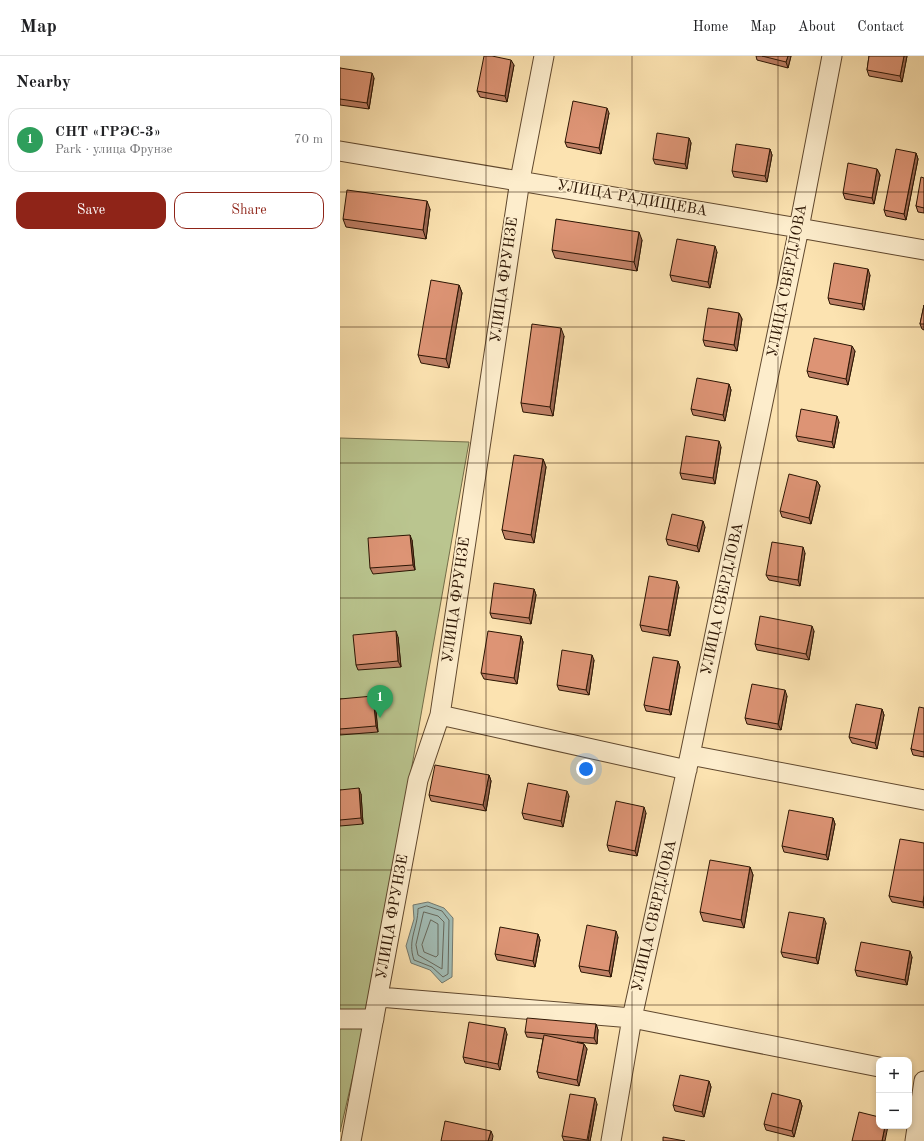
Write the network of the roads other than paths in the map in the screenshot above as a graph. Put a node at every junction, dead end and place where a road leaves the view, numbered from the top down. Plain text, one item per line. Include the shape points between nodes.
1 (544, 56) edge
2 (832, 56) edge
3 (340, 151) edge
4 (520, 180) junction
5 (799, 228) junction
6 (924, 250) edge
7 (440, 715) junction
8 (689, 763) junction
9 (924, 800) edge
10 (379, 997) junction
11 (632, 1018) junction
12 (340, 1019) edge
13 (374, 1019) junction
14 (876, 1066) edge
15 (912, 1074) edge
16 (924, 1076) edge
17 (924, 1081) edge
18 (351, 1141) edge
19 (611, 1141) edge
20 (915, 1141) edge

1 - 4 street, УЛИЦА ФРУНЗЕ
2 - 5 street, УЛИЦА СВЕРДЛОВА
3 - 4 street, УЛИЦА РАДИЩЕВА
4 - 5 street, УЛИЦА РАДИЩЕВА
4 - 7 street, УЛИЦА ФРУНЗЕ
5 - 6 street, УЛИЦА РАДИЩЕВА
5 - 8 street, УЛИЦА СВЕРДЛОВА
7 - 8 street
7 - 10 street, УЛИЦА ФРУНЗЕ via 418,780
8 - 9 street
8 - 11 street, УЛИЦА СВЕРДЛОВА
10 - 11 street
10 - 13 street, УЛИЦА ФРУНЗЕ
11 - 14 street
11 - 19 street, УЛИЦА СВЕРДЛОВА
12 - 13 street
13 - 18 street, УЛИЦА ФРУНЗЕ
15 - 16 street
17 - 20 street

